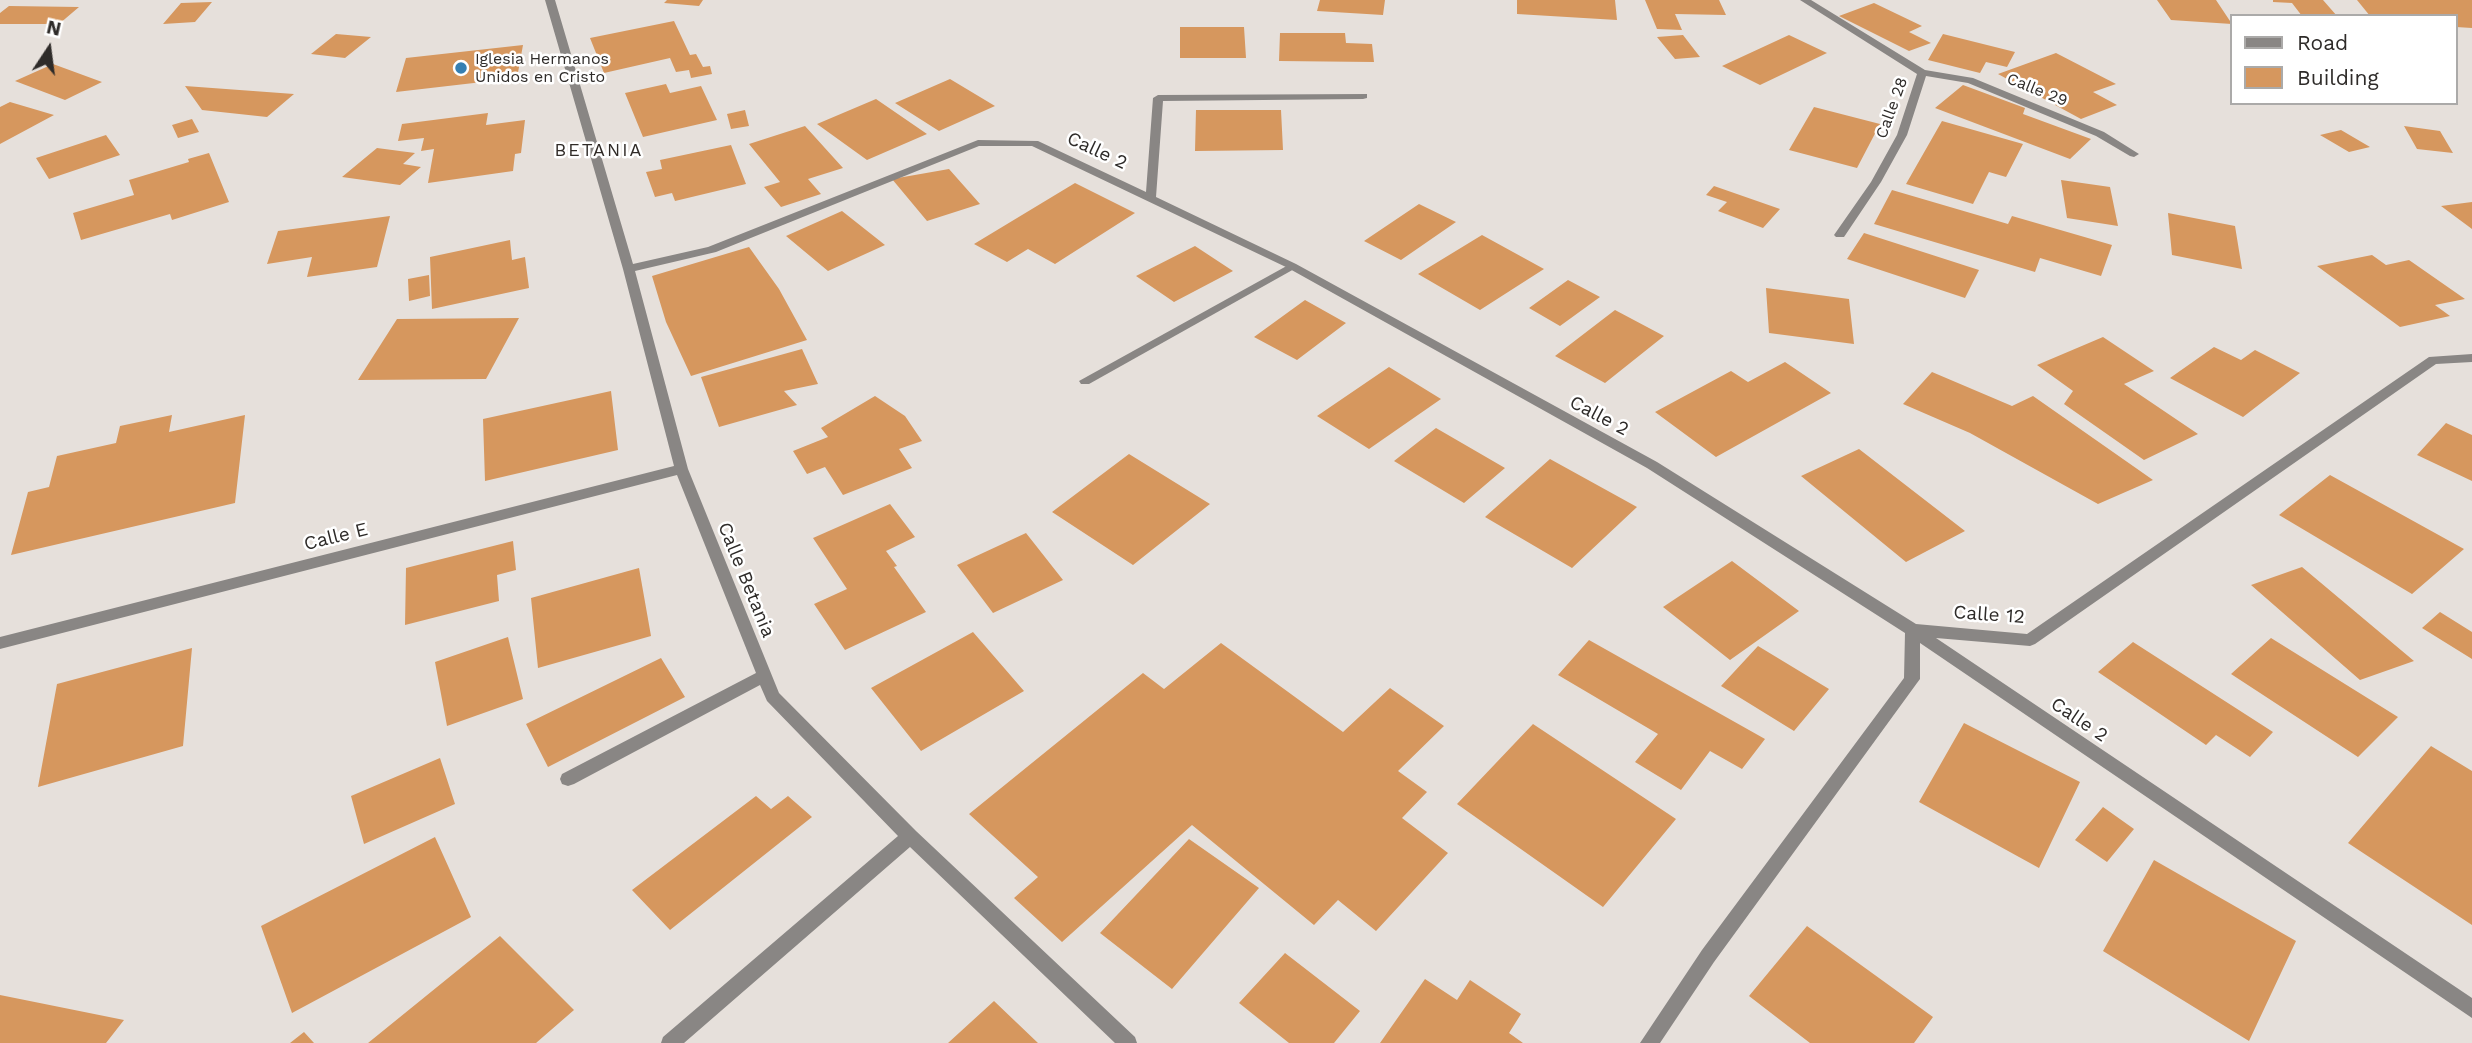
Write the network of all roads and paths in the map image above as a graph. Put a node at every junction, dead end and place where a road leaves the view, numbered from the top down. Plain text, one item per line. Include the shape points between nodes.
1 (550, 0) edge
2 (1805, 0) edge
3 (1922, 73) junction
4 (1363, 96) dead end
5 (2134, 154) dead end
6 (1151, 197) junction
7 (1840, 235) dead end
8 (1292, 266) junction
9 (629, 269) junction
10 (2472, 358) edge
11 (1085, 381) dead end
12 (681, 469) junction
13 (1913, 630) junction
14 (0, 643) edge
15 (764, 676) junction
16 (568, 779) dead end
17 (910, 836) junction
18 (2472, 1009) edge
19 (670, 1043) edge
20 (1128, 1043) edge
21 (1649, 1043) edge

1 - 9 street, Calle Betania
2 - 3 street, Calle 28
3 - 5 street, Calle 29 via 1970,80 2100,134
3 - 7 street, Calle 28 via 1902,135
4 - 6 street via 1158,98
6 - 8 street, Calle 2
6 - 9 street, Calle 2 via 1034,143 978,143 712,250
8 - 11 street
8 - 13 street, Calle 2 via 1651,466
9 - 12 street, Calle Betania
10 - 13 street, Calle 12 via 2433,360 2030,640
12 - 14 street, Calle E
12 - 15 street, Calle Betania
13 - 18 street, Calle 2
13 - 21 street via 1912,679 1707,956
15 - 16 street
15 - 17 street, Calle Betania via 773,697
17 - 19 street
17 - 20 street, Calle Betania

